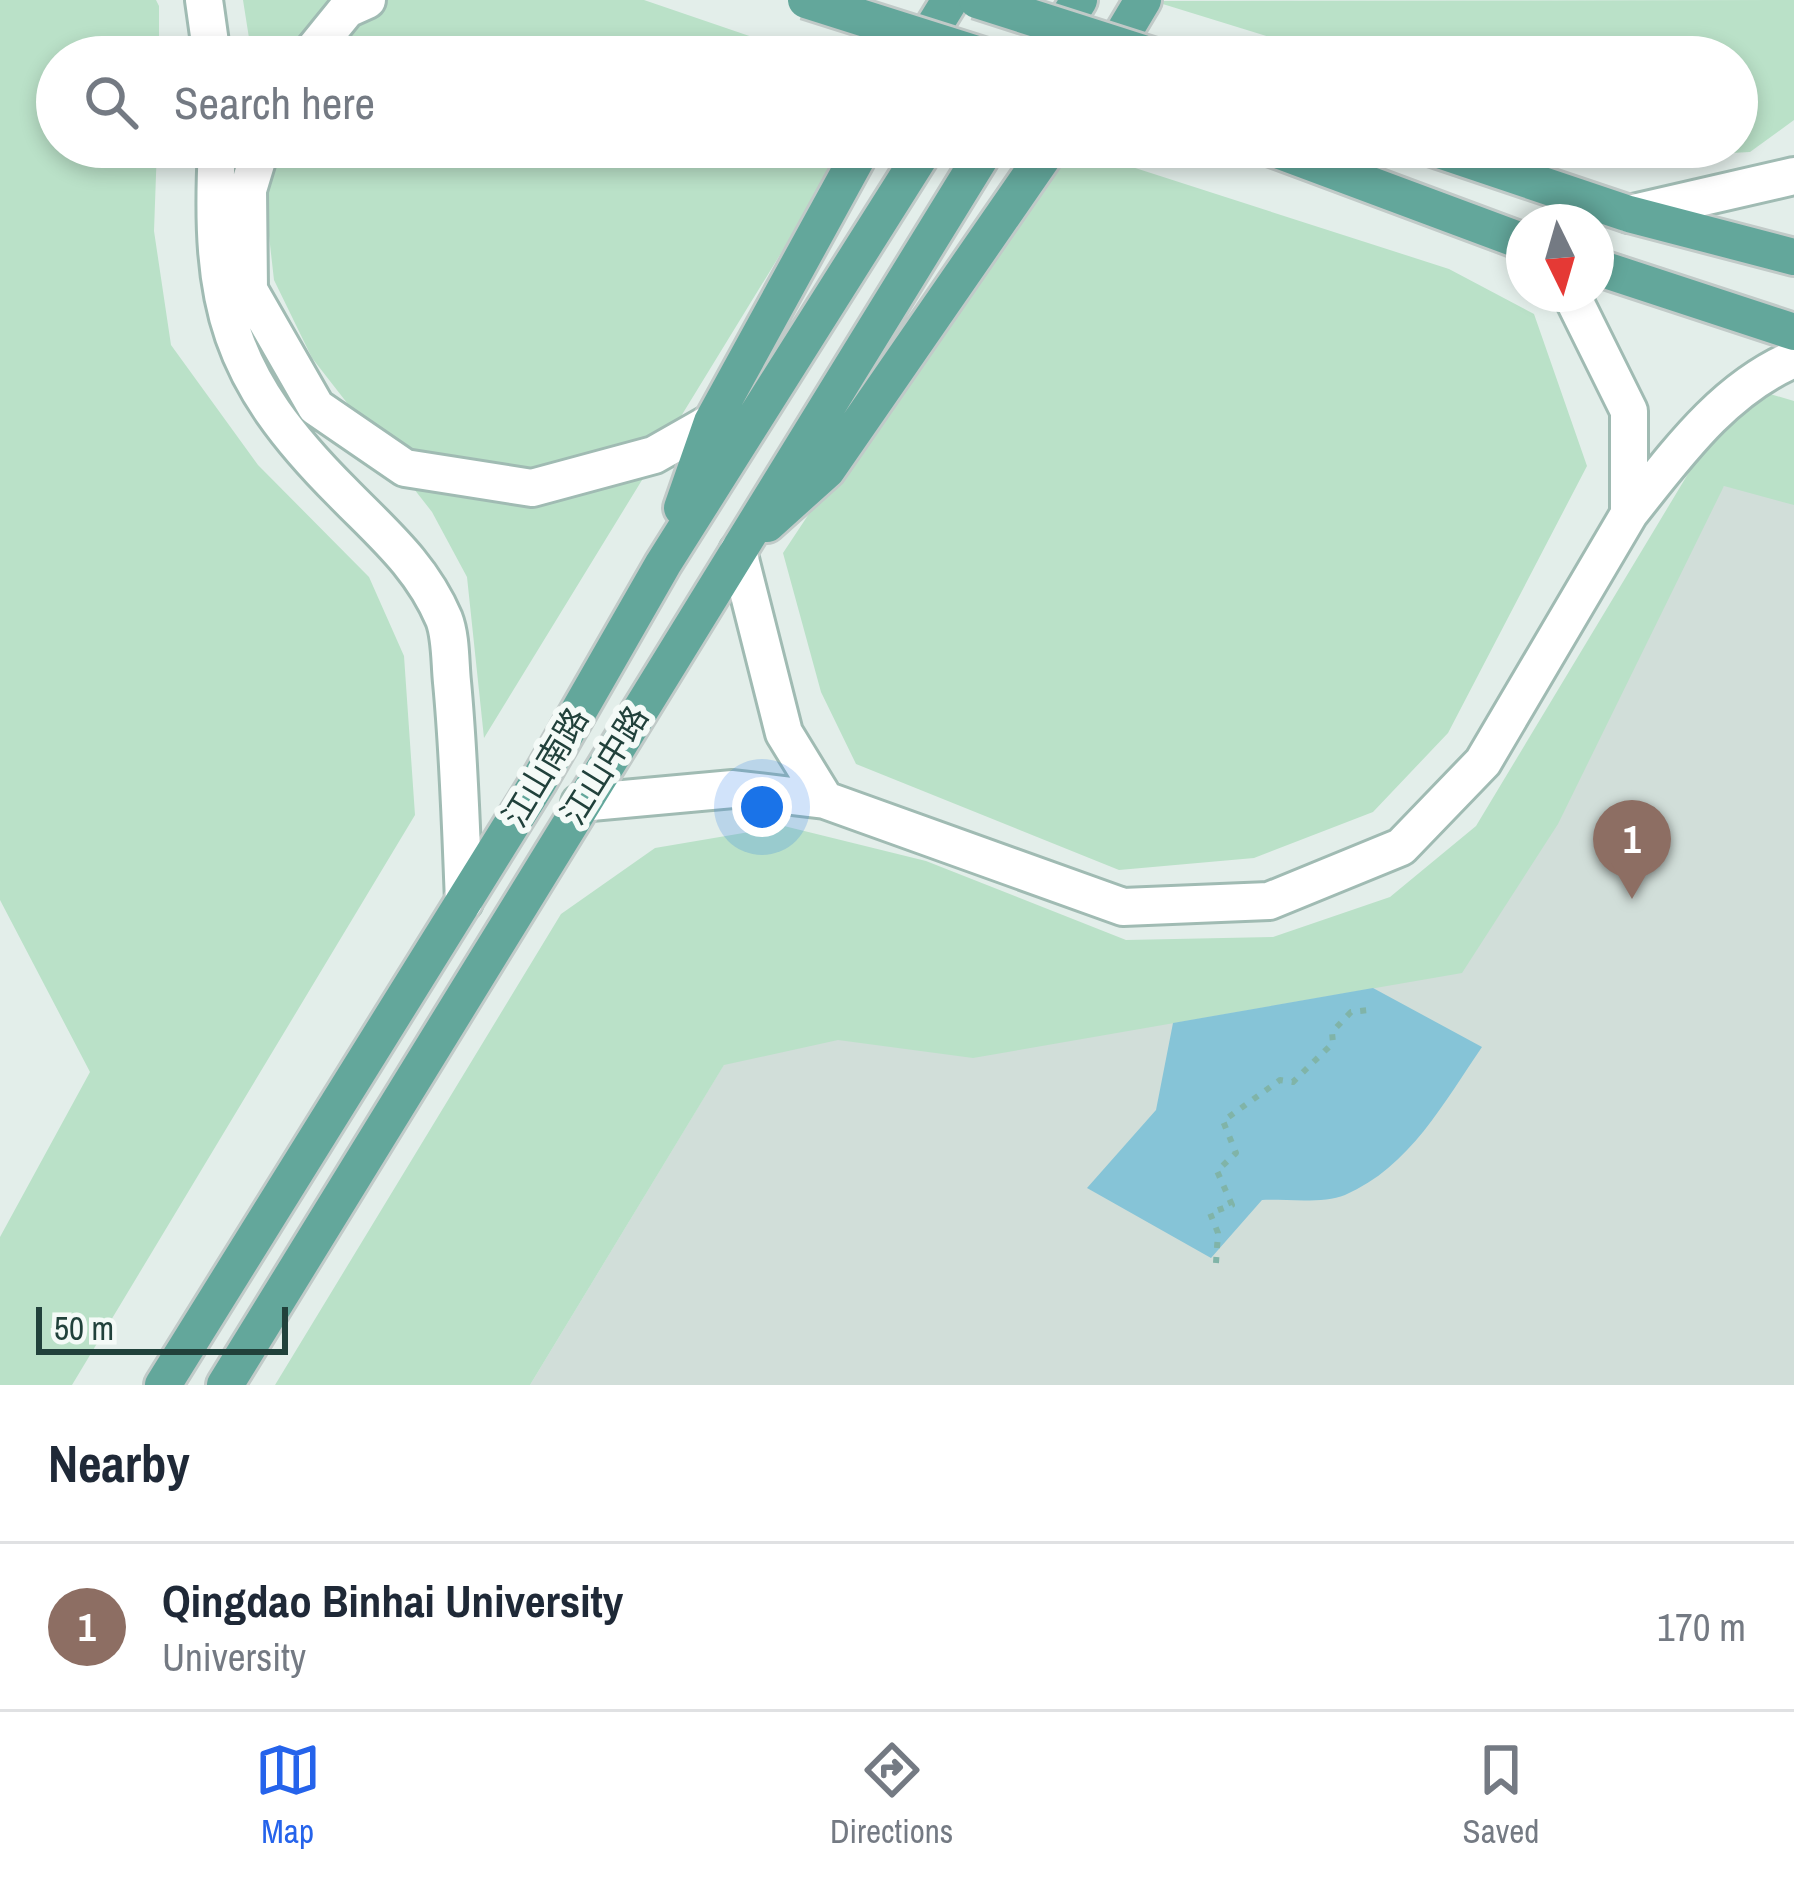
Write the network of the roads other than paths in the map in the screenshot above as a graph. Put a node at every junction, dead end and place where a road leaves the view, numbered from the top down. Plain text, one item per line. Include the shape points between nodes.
1 (204, 0) edge
2 (367, 0) edge
3 (806, 0) edge
4 (950, 0) edge
5 (977, 0) edge
6 (1016, 0) edge
7 (1079, 0) edge
8 (1143, 0) edge
9 (209, 36) edge
10 (325, 36) edge
11 (918, 36) edge
12 (928, 36) edge
13 (996, 36) edge
14 (1057, 36) edge
15 (1089, 36) edge
16 (1122, 36) edge
17 (216, 168) edge
18 (255, 168) edge
19 (851, 168) edge
20 (913, 168) edge
21 (974, 168) edge
22 (1036, 168) edge
23 (1325, 168) edge
24 (1492, 168) edge
25 (1794, 176) edge
26 (1629, 214) junction
27 (1506, 235) edge
28 (1794, 257) edge
29 (1614, 273) edge
30 (1580, 312) edge
31 (1794, 332) edge
32 (1794, 359) edge
33 (712, 422) junction
34 (1629, 514) junction
35 (738, 551) junction
36 (663, 564) junction
37 (825, 800) junction
38 (580, 803) junction
39 (464, 902) junction
40 (163, 1385) edge
41 (225, 1385) edge

1 - 9 main road
2 - 10 main road
3 - 11 main road, bridge
4 - 12 main road
5 - 15 main road, bridge
6 - 13 main road
7 - 14 main road
8 - 16 main road
17 - 39 main road via 212,235 224,321 259,398 412,560 446,623
18 - 33 main road via 249,290 316,406 405,468 532,488 654,455
19 - 33 main road
20 - 36 main road, 江山南路
21 - 35 main road, 江山中路
22 - 35 main road via 827,470
23 - 27 main road
24 - 26 main road
25 - 26 main road
26 - 28 main road
29 - 31 main road
30 - 34 main road via 1628,411
32 - 34 main road via 1742,388
33 - 36 main road
34 - 37 main road via 1483,762 1401,848 1269,901 1123,907
35 - 37 main road via 784,733
35 - 38 main road, 江山中路
36 - 39 main road, 江山南路
37 - 38 main road via 733,788
38 - 41 main road, 江山中路
39 - 40 main road, 江山南路

